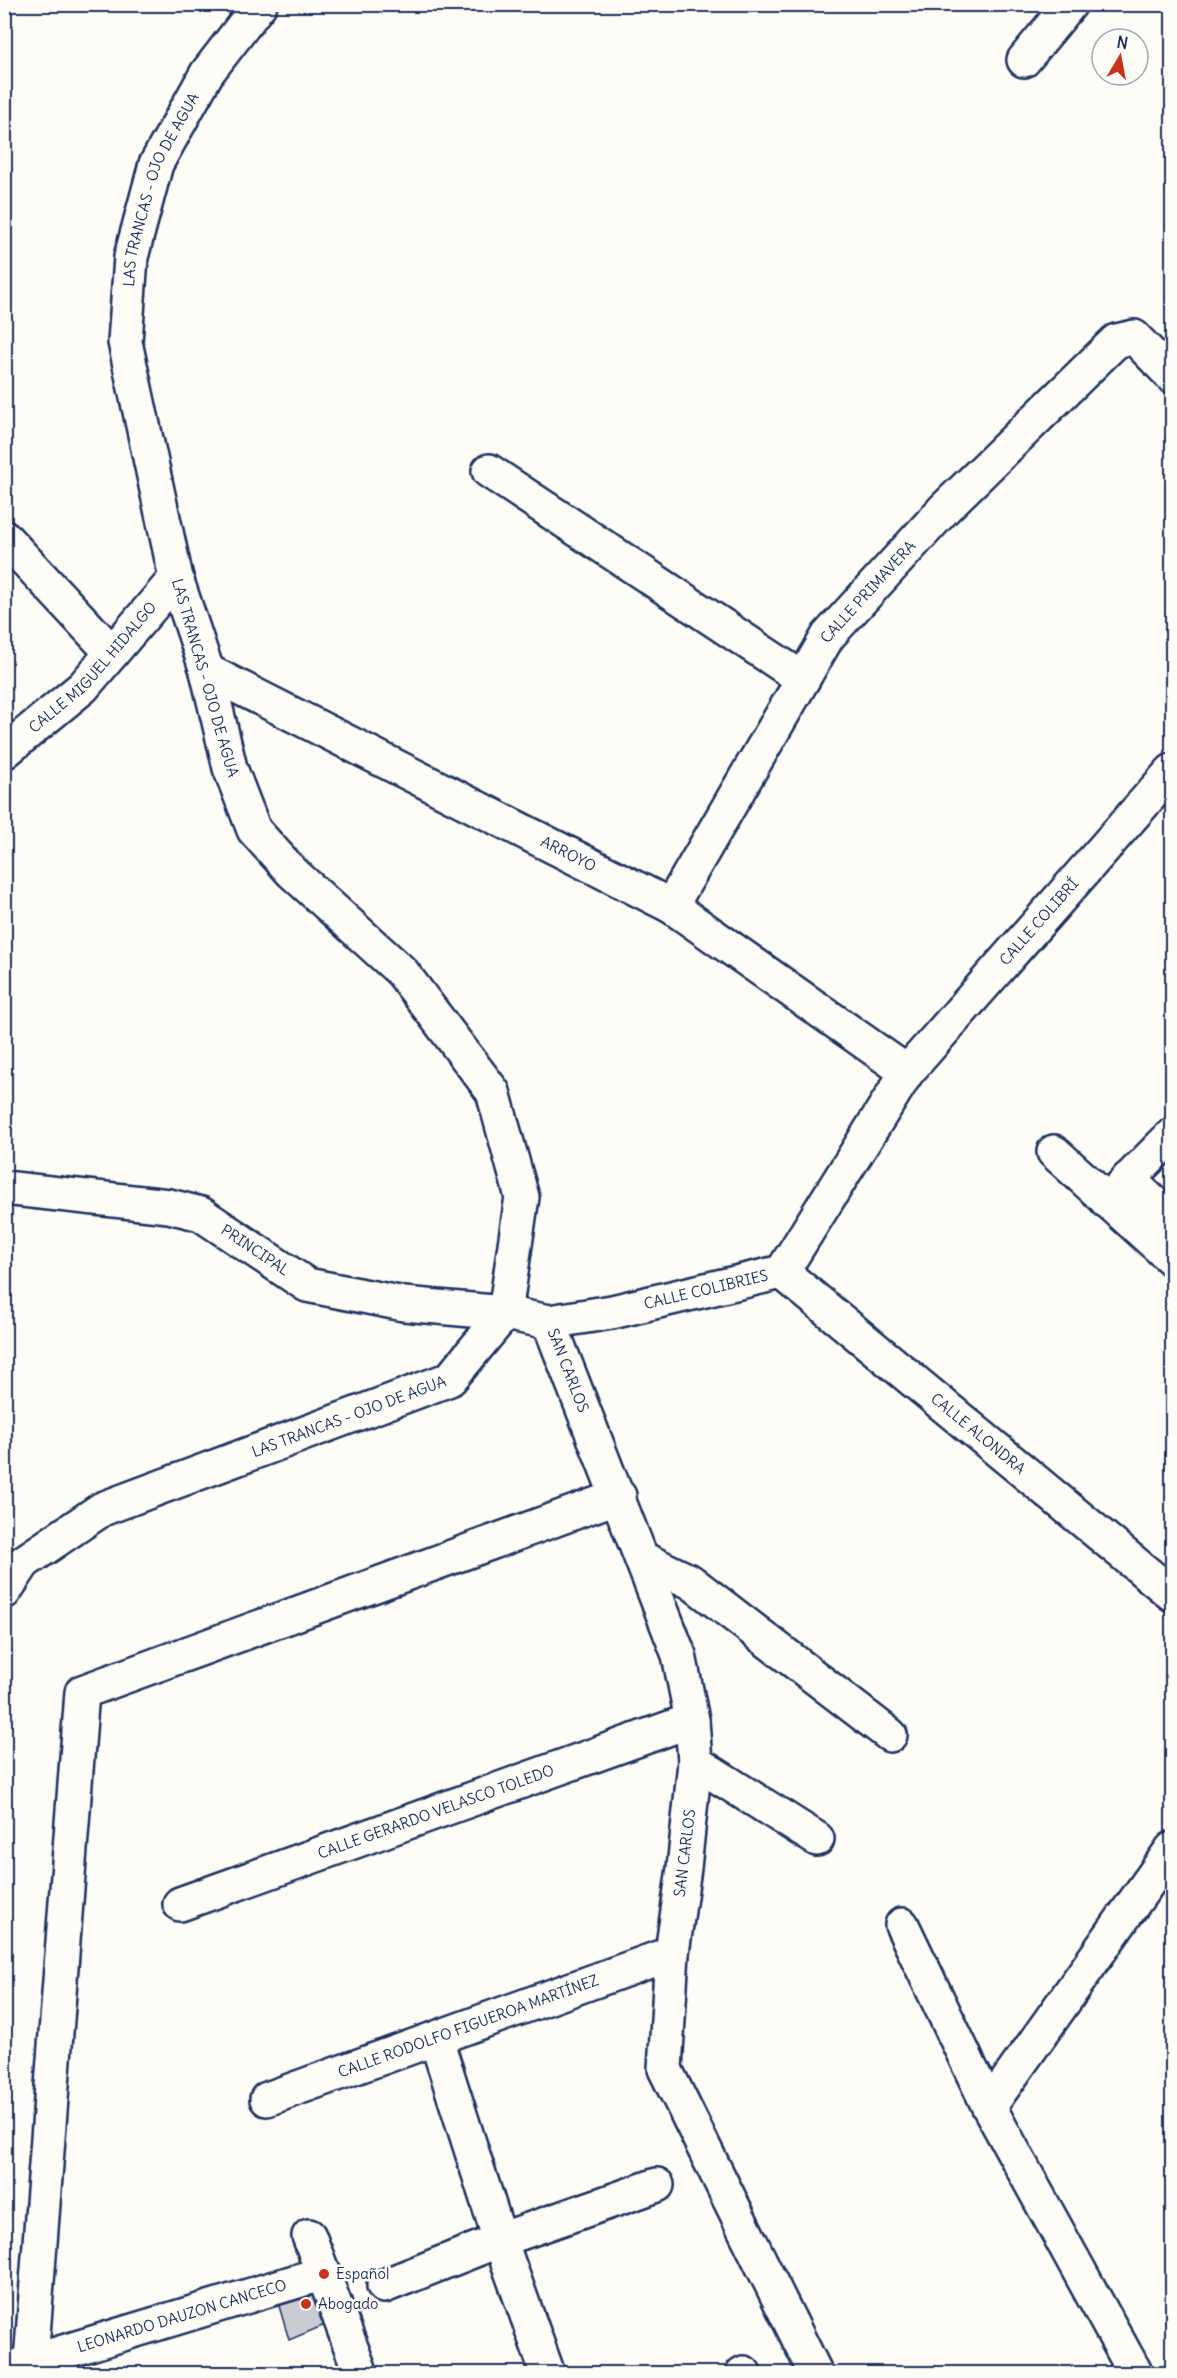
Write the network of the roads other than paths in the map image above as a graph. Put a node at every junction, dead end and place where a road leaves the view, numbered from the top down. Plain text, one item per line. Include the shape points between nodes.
1 (1070, 4) edge
2 (254, 6) edge
3 (1024, 60) dead end
4 (1173, 376) edge
5 (489, 471) dead end
6 (4, 537) edge
7 (176, 578) junction
8 (112, 653) junction
9 (207, 671) junction
10 (803, 680) junction
11 (4, 752) edge
12 (1173, 771) edge
13 (671, 906) junction
14 (907, 1072) junction
15 (1173, 1135) edge
16 (1054, 1152) dead end
17 (4, 1188) edge
18 (1118, 1190) junction
19 (1162, 1216) edge
20 (1173, 1259) edge
21 (782, 1272) junction
22 (505, 1313) junction
23 (549, 1322) junction
24 (620, 1496) junction
25 (643, 1559) junction
26 (4, 1592) edge
27 (1173, 1594) edge
28 (692, 1720) junction
29 (890, 1735) dead end
30 (695, 1762) junction
31 (817, 1839) dead end
32 (1173, 1849) edge
33 (180, 1904) dead end
34 (902, 1925) dead end
35 (672, 1953) junction
36 (436, 2038) junction
37 (267, 2099) dead end
38 (988, 2107) junction
39 (657, 2185) dead end
40 (309, 2236) dead end
41 (500, 2240) junction
42 (324, 2273) junction
43 (384, 2286) dead end
44 (24, 2368) edge
45 (361, 2373) edge
46 (548, 2373) edge
47 (816, 2373) edge
48 (1136, 2373) edge

1 - 3 street
2 - 7 street, LAS TRANCAS - OJO DE AGUA via 207,73 156,164 131,257 125,342
4 - 10 street, CALLE PRIMAVERA via 1134,338 1116,341 945,508 828,636
5 - 10 street
6 - 8 street
7 - 8 street, CALLE MIGUEL HIDALGO
7 - 9 street, LAS TRANCAS - OJO DE AGUA
8 - 11 street, CALLE MIGUEL HIDALGO via 83,687
9 - 13 street, ARROYO
9 - 22 street, LAS TRANCAS - OJO DE AGUA via 230,768 254,830 291,872 402,972 493,1092 522,1197
10 - 13 street, CALLE PRIMAVERA
12 - 14 street, CALLE COLIBRÍ
13 - 14 street, ARROYO
14 - 21 street, CALLE COLIBRIES
15 - 18 street
16 - 18 street
17 - 22 street, PRINCIPAL via 190,1211 201,1214 308,1285 404,1304
18 - 19 street
19 - 20 street
21 - 23 street, CALLE COLIBRIES via 612,1312
21 - 27 street, CALLE ALONDRA
22 - 23 street, CALLE COLIBRIES
22 - 26 street, LAS TRANCAS - OJO DE AGUA via 450,1379 102,1509 24,1562
23 - 24 street, SAN CARLOS
24 - 25 street, SAN CARLOS
24 - 44 street via 82,1692
25 - 28 street, SAN CARLOS via 679,1655
25 - 29 street via 691,1582
28 - 30 street, SAN CARLOS
28 - 33 street, CALLE GERARDO VELASCO TOLEDO
30 - 31 street
30 - 35 street, SAN CARLOS
32 - 38 street
34 - 38 street
35 - 36 street, CALLE RODOLFO FIGUEROA MARTÍNEZ
35 - 47 street, SAN CARLOS via 665,2068
36 - 37 street, CALLE RODOLFO FIGUEROA MARTÍNEZ
36 - 41 street
38 - 48 street
39 - 41 street
40 - 42 street
41 - 43 street
41 - 46 street
42 - 44 street, LEONARDO DAUZON CANCECO
42 - 45 street

